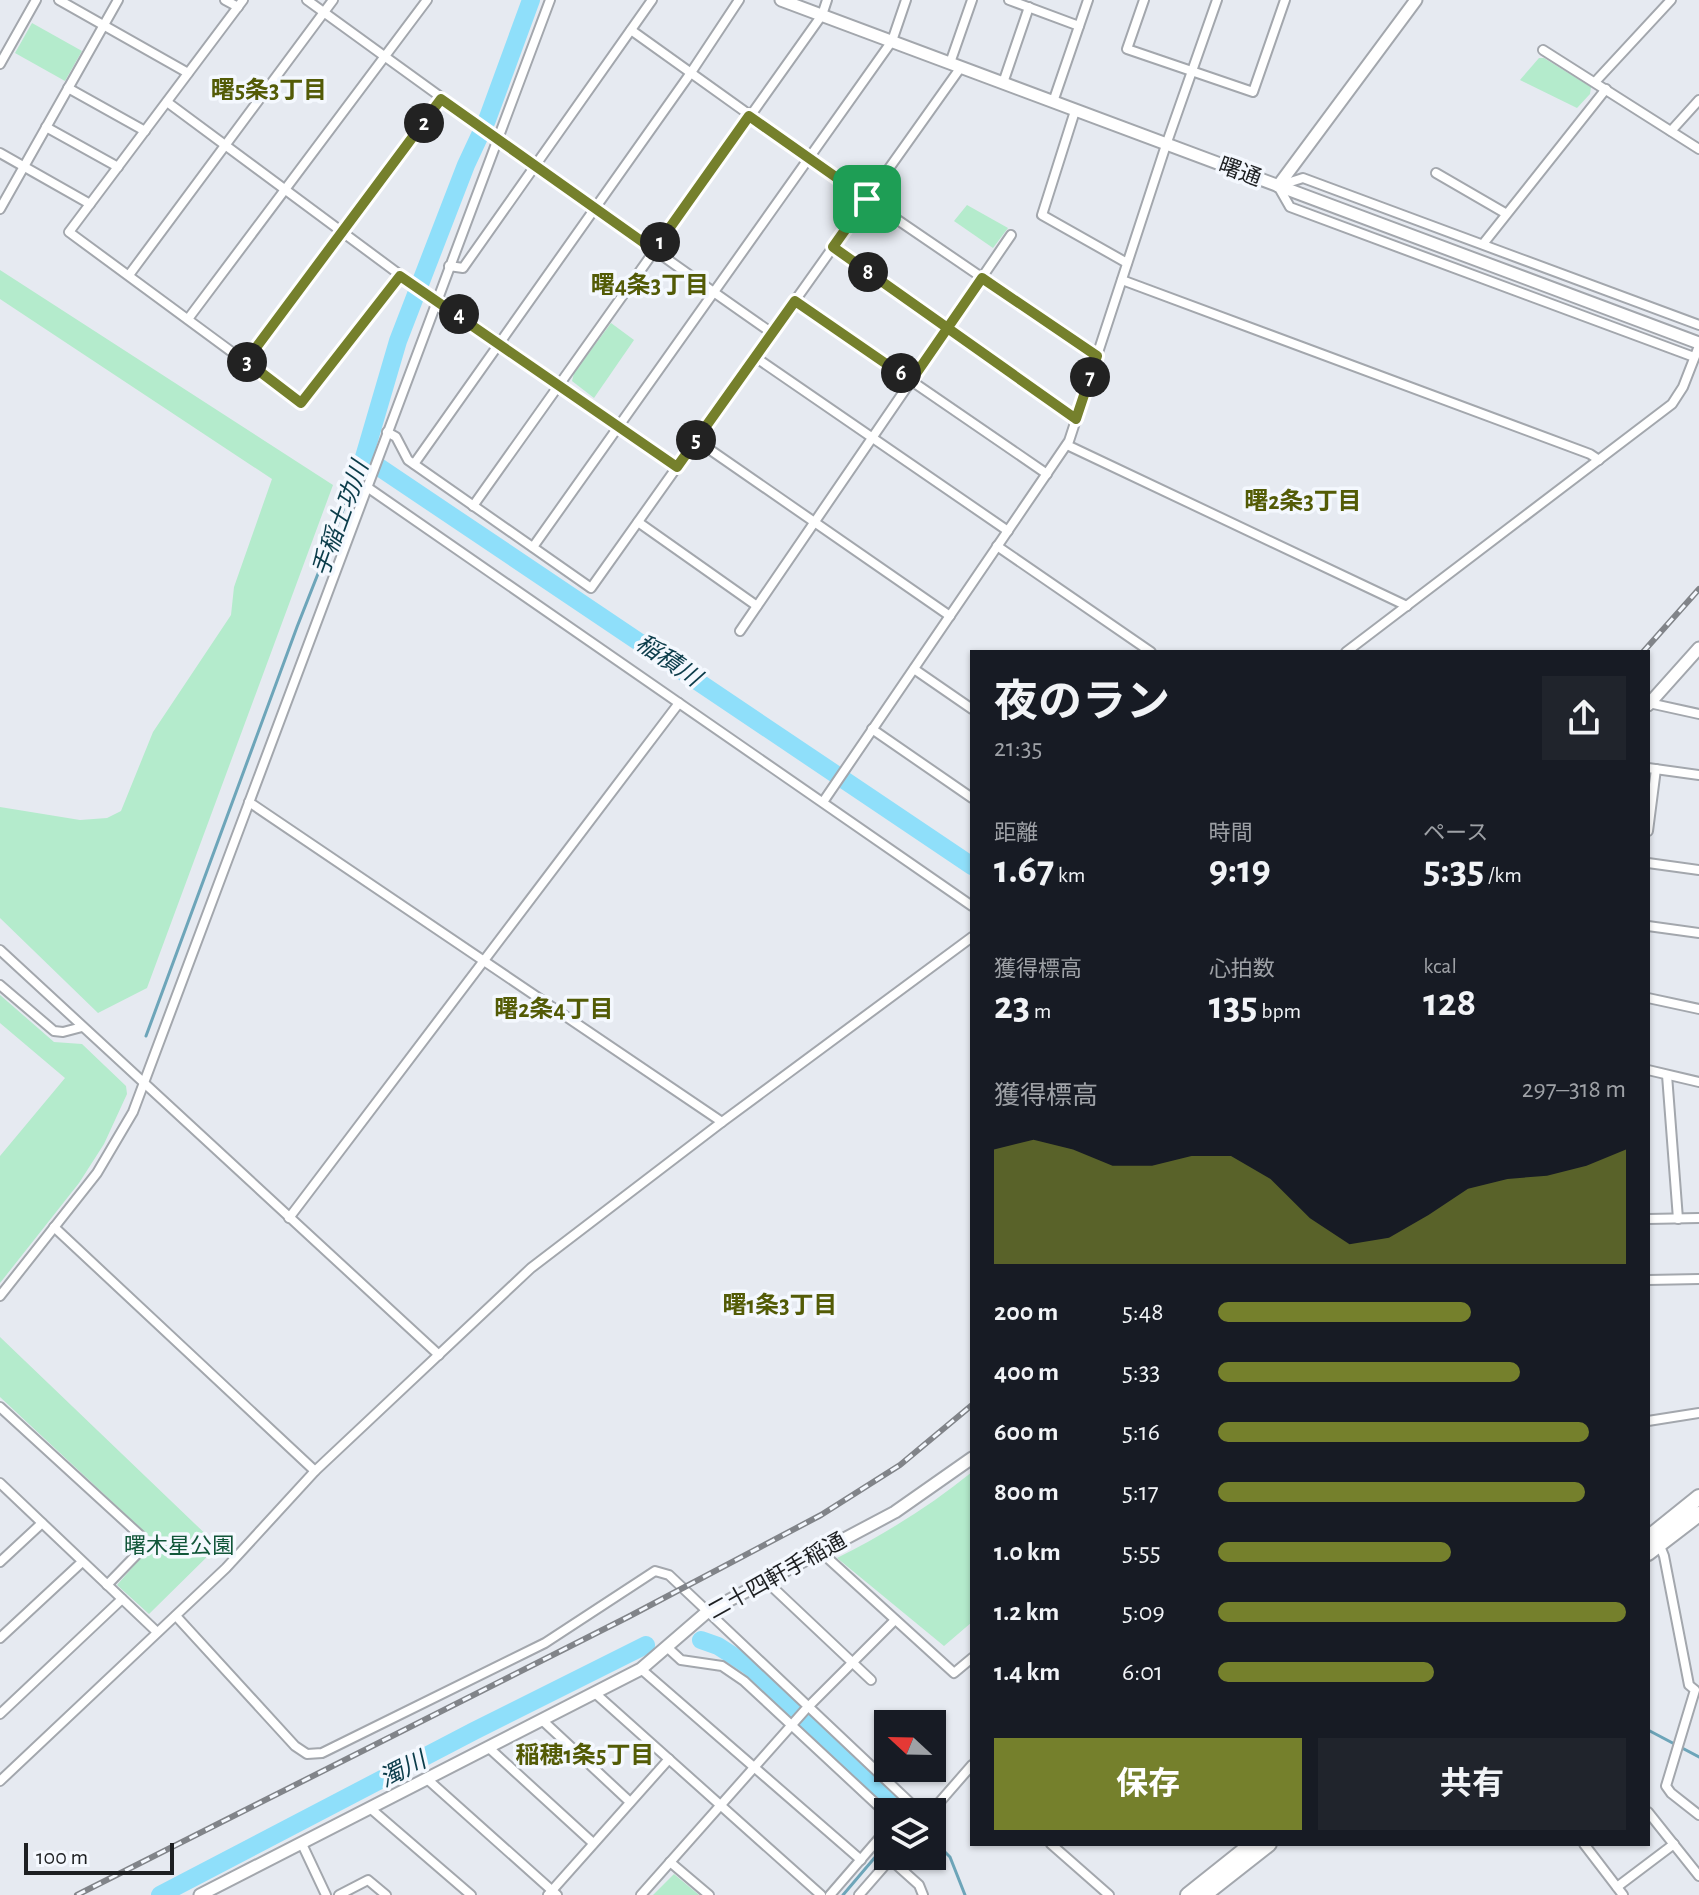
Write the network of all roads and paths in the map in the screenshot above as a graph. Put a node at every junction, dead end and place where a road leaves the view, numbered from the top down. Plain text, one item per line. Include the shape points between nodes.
1 (36, 0) edge
2 (59, 0) edge
3 (118, 0) edge
4 (225, 0) edge
5 (307, 0) edge
6 (333, 0) edge
7 (427, 0) edge
8 (550, 0) edge
9 (652, 0) edge
10 (739, 0) edge
11 (781, 0) edge
12 (827, 0) edge
13 (906, 0) edge
14 (972, 0) edge
15 (1009, 0) edge
16 (1088, 0) edge
17 (1144, 0) edge
18 (1217, 0) edge
19 (1285, 0) edge
20 (1416, 0) edge
21 (1671, 0) edge
22 (240, 4) edge
23 (1029, 7) junction
24 (324, 12) junction
25 (822, 15) junction
26 (104, 25) junction
27 (1079, 26) junction
28 (631, 30) junction
29 (892, 41) junction
30 (1543, 50) dead end
31 (384, 57) junction
32 (0, 64) edge
33 (955, 65) junction
34 (1192, 71) junction
35 (188, 73) junction
36 (690, 74) junction
37 (1595, 82) junction
38 (1003, 83) junction
39 (68, 88) junction
40 (1606, 89) junction
41 (441, 99) junction
42 (1699, 100) edge
43 (167, 102) junction
44 (1053, 102) junction
45 (1075, 111) junction
46 (749, 116) junction
47 (46, 127) junction
48 (145, 131) junction
49 (1671, 131) junction
50 (494, 137) junction
51 (225, 145) junction
52 (1166, 145) junction
53 (1699, 149) edge
54 (0, 153) edge
55 (808, 157) junction
56 (536, 164) junction
57 (24, 167) junction
58 (118, 167) junction
59 (1436, 173) dead end
60 (1278, 186) junction
61 (285, 189) junction
62 (867, 199) junction
63 (90, 204) junction
64 (595, 206) junction
65 (0, 209) edge
66 (1505, 213) junction
67 (343, 232) junction
68 (1011, 235) dead end
69 (1483, 244) junction
70 (833, 247) junction
71 (654, 250) junction
72 (1127, 263) junction
73 (449, 266) junction
74 (129, 275) junction
75 (400, 276) junction
76 (982, 278) junction
77 (1122, 280) junction
78 (713, 292) junction
79 (434, 298) junction
80 (795, 301) junction
81 (188, 319) junction
82 (1699, 325) edge
83 (948, 328) junction
84 (772, 333) junction
85 (499, 342) junction
86 (1699, 344) edge
87 (1097, 356) junction
88 (755, 357) junction
89 (1694, 357) junction
90 (246, 361) junction
91 (911, 381) junction
92 (559, 384) junction
93 (1076, 419) junction
94 (618, 427) junction
95 (387, 433) junction
96 (872, 438) junction
97 (696, 440) junction
98 (1067, 445) junction
99 (1599, 460) junction
100 (414, 464) junction
101 (677, 467) junction
102 (1047, 474) junction
103 (367, 487) junction
104 (473, 506) junction
105 (815, 521) junction
106 (638, 522) junction
107 (1008, 531) junction
108 (997, 546) junction
109 (533, 547) junction
110 (757, 606) junction
111 (1407, 606) junction
112 (950, 616) junction
113 (740, 631) dead end
114 (1699, 648) edge
115 (1148, 650) edge
116 (1349, 650) edge
117 (914, 669) junction
118 (679, 703) junction
119 (1650, 703) edge
120 (1650, 704) edge
121 (970, 708) edge
122 (1699, 714) edge
123 (872, 729) junction
124 (1652, 768) edge
125 (1699, 775) edge
126 (970, 797) edge
127 (1650, 800) edge
128 (249, 802) junction
129 (823, 802) junction
130 (1650, 863) edge
131 (1699, 870) edge
132 (970, 905) edge
133 (1650, 926) edge
134 (1699, 933) edge
135 (970, 938) edge
136 (0, 950) edge
137 (483, 962) junction
138 (0, 985) edge
139 (1650, 998) edge
140 (1699, 1009) edge
141 (82, 1027) junction
142 (1650, 1071) edge
143 (1667, 1075) junction
144 (1699, 1082) edge
145 (143, 1084) junction
146 (722, 1122) junction
147 (289, 1218) junction
148 (1699, 1218) edge
149 (1650, 1219) edge
150 (1678, 1219) junction
151 (54, 1227) junction
152 (1699, 1279) edge
153 (1650, 1280) edge
154 (0, 1296) edge
155 (439, 1355) junction
156 (0, 1407) edge
157 (1699, 1413) edge
158 (1650, 1421) edge
159 (970, 1459) edge
160 (315, 1471) junction
161 (0, 1484) edge
162 (1699, 1497) edge
163 (1699, 1514) edge
164 (42, 1523) junction
165 (1654, 1538) edge
166 (821, 1552) junction
167 (0, 1562) edge
168 (82, 1562) junction
169 (766, 1581) junction
170 (107, 1585) junction
171 (122, 1599) junction
172 (707, 1612) junction
173 (176, 1616) junction
174 (895, 1620) junction
175 (157, 1632) junction
176 (0, 1638) edge
177 (668, 1648) junction
178 (970, 1660) edge
179 (851, 1664) junction
180 (641, 1669) junction
181 (871, 1680) dead end
182 (1697, 1691) edge
183 (596, 1694) junction
184 (807, 1708) junction
185 (0, 1714) edge
186 (542, 1720) junction
187 (794, 1723) junction
188 (488, 1747) junction
189 (669, 1759) junction
190 (755, 1767) junction
191 (970, 1770) edge
192 (426, 1778) junction
193 (0, 1781) edge
194 (905, 1798) edge
195 (944, 1798) edge
196 (874, 1801) edge
197 (630, 1802) junction
198 (720, 1805) junction
199 (370, 1808) junction
200 (1650, 1814) edge
201 (1699, 1815) edge
202 (593, 1843) junction
203 (302, 1844) junction
204 (1674, 1844) junction
205 (874, 1845) edge
206 (1053, 1846) edge
207 (1249, 1846) edge
208 (1266, 1846) edge
209 (1586, 1846) edge
210 (861, 1860) junction
211 (670, 1862) junction
212 (881, 1870) edge
213 (903, 1870) edge
214 (1699, 1876) edge
215 (1620, 1891) edge
216 (553, 1894) edge
217 (200, 1895) edge
218 (326, 1895) edge
219 (339, 1895) edge
220 (386, 1895) edge
221 (471, 1895) edge
222 (641, 1895) edge
223 (709, 1895) edge
224 (821, 1895) edge
225 (830, 1895) edge
226 (859, 1895) edge
227 (923, 1895) edge
228 (1109, 1895) edge
229 (1188, 1895) edge
230 (1204, 1895) edge

1 - 32 street
2 - 26 street
3 - 26 street
4 - 22 street
5 - 24 street
6 - 24 street
7 - 31 street
8 - 50 street
9 - 28 street
10 - 36 street
11 - 25 street, 曙通
12 - 25 street
13 - 29 street
14 - 33 street
15 - 23 street
16 - 27 street
17 - 34 street via 1127,49
18 - 34 street
19 - 34 street via 1253,92
20 - 60 street
21 - 37 street
22 - 35 street
23 - 27 street
23 - 38 street
24 - 31 street
24 - 51 street
25 - 29 street, 曙通
25 - 46 street
26 - 35 street
26 - 39 street
27 - 44 street
28 - 36 street
28 - 56 street
29 - 33 street, 曙通
29 - 55 street
30 - 37 street
31 - 41 street
31 - 61 street
33 - 38 street, 曙通
33 - 62 street
34 - 52 street
35 - 43 street
36 - 46 street
36 - 64 street
37 - 40 street
38 - 44 street, 曙通
39 - 47 street
39 - 48 street
40 - 49 street
40 - 66 street
41 - 50 street
41 - 67 street
42 - 49 street
43 - 48 street
43 - 51 street
44 - 45 street, 曙通
45 - 52 street, 曙通
45 - 72 street via 1042,215
46 - 55 street
46 - 71 street
47 - 57 street
47 - 58 street
48 - 58 street
49 - 53 street
50 - 56 street
50 - 73 street
51 - 61 street
51 - 74 street
52 - 60 street, 曙通
52 - 72 street
54 - 57 street
55 - 62 street
55 - 78 street
56 - 64 street
56 - 73 street via 463,268
57 - 63 street
57 - 65 street
58 - 63 street
59 - 66 street
60 - 69 street via 1303,178
60 - 86 street, 曙通
60 - 89 street via 1290,207
61 - 67 street
61 - 81 street
62 - 70 street
62 - 76 street
63 - 74 street via 69,232
64 - 71 street
64 - 85 street
66 - 69 street
67 - 75 street
67 - 90 street
68 - 76 street
69 - 82 street
70 - 80 street
70 - 83 street
71 - 78 street
71 - 92 street
72 - 77 street
73 - 79 street
74 - 81 street
75 - 79 street
75 - 90 street via 301,403
76 - 83 street
76 - 87 street
77 - 87 street
77 - 99 street
78 - 84 street
78 - 94 street
79 - 85 street
79 - 95 street
80 - 84 street
80 - 91 street
81 - 90 street
83 - 91 street
83 - 93 street
84 - 88 street
85 - 92 street
85 - 100 street
86 - 89 street
87 - 93 street
88 - 96 street
88 - 97 street
89 - 99 street via 1672,404
91 - 96 street
91 - 102 street
92 - 94 street
92 - 104 street
93 - 98 street
94 - 101 street
94 - 109 street
95 - 100 street via 396,437
95 - 103 street
96 - 105 street
96 - 107 street
97 - 101 street
97 - 105 street
98 - 102 street
98 - 111 street
99 - 111 street
100 - 104 street
101 - 106 street
102 - 107 street
103 - 118 street
103 - 128 street
104 - 109 street
105 - 110 street
105 - 112 street
106 - 109 street via 591,588
106 - 110 street
107 - 108 street
108 - 112 street
108 - 115 street
110 - 113 street
111 - 116 street
112 - 117 street
114 - 119 street
117 - 121 street
117 - 123 street
118 - 129 street
118 - 137 street
120 - 122 street
123 - 126 street
123 - 129 street
124 - 125 street
124 - 127 street
128 - 137 street
128 - 145 street
129 - 132 street
130 - 131 street
133 - 134 street
135 - 146 street
136 - 141 street
137 - 146 street
137 - 147 street
138 - 141 street via 54,1031
139 - 140 street
141 - 145 street
142 - 143 street
143 - 144 street
143 - 150 street
145 - 147 street
145 - 151 street via 105,1161
146 - 155 street via 531,1268
147 - 155 street
148 - 150 street
149 - 150 street
151 - 154 street
151 - 160 street
152 - 153 street
155 - 160 street
156 - 170 street via 142,1537 143,1548
157 - 158 street
159 - 166 street, 二十四軒手稲通 via 895,1512
160 - 173 street
161 - 164 street
162 - 165 highway
163 - 165 highway
164 - 167 street
164 - 168 street
165 - 182 street via 1689,1685
166 - 169 street, 二十四軒手稲通
166 - 174 street
168 - 170 street
168 - 176 street
169 - 172 street, 二十四軒手稲通
169 - 179 street
170 - 171 street
171 - 175 street
171 - 185 street
172 - 173 street via 669,1575 655,1571 545,1643 322,1753 307,1754
172 - 177 street, 二十四軒手稲通
172 - 184 street
173 - 175 street
174 - 178 street via 954,1673
174 - 179 street
175 - 193 street
177 - 180 street, 二十四軒手稲通
177 - 187 street via 681,1660 722,1666
179 - 181 street
179 - 184 street
180 - 183 street, 二十四軒手稲通
180 - 190 street
182 - 201 street via 1666,1786
183 - 186 street, 二十四軒手稲通
183 - 189 street
184 - 187 street
184 - 194 street
186 - 188 street, 二十四軒手稲通
186 - 197 street
187 - 190 street
187 - 196 street
188 - 192 street, 二十四軒手稲通
188 - 202 street
189 - 197 street
189 - 198 street
190 - 198 street
190 - 210 street
191 - 195 street
192 - 199 street, 二十四軒手稲通
192 - 216 street
197 - 202 street
198 - 211 street
198 - 224 street
199 - 203 street, 二十四軒手稲通
199 - 221 street
200 - 204 street
202 - 216 street
203 - 217 street, 二十四軒手稲通
203 - 218 street
204 - 214 street
204 - 215 street
205 - 210 street
206 - 228 street
207 - 229 highway
208 - 230 highway
209 - 215 street
210 - 225 street
211 - 222 street
211 - 223 street
212 - 226 street
213 - 227 street
219 - 220 street via 368,1880

